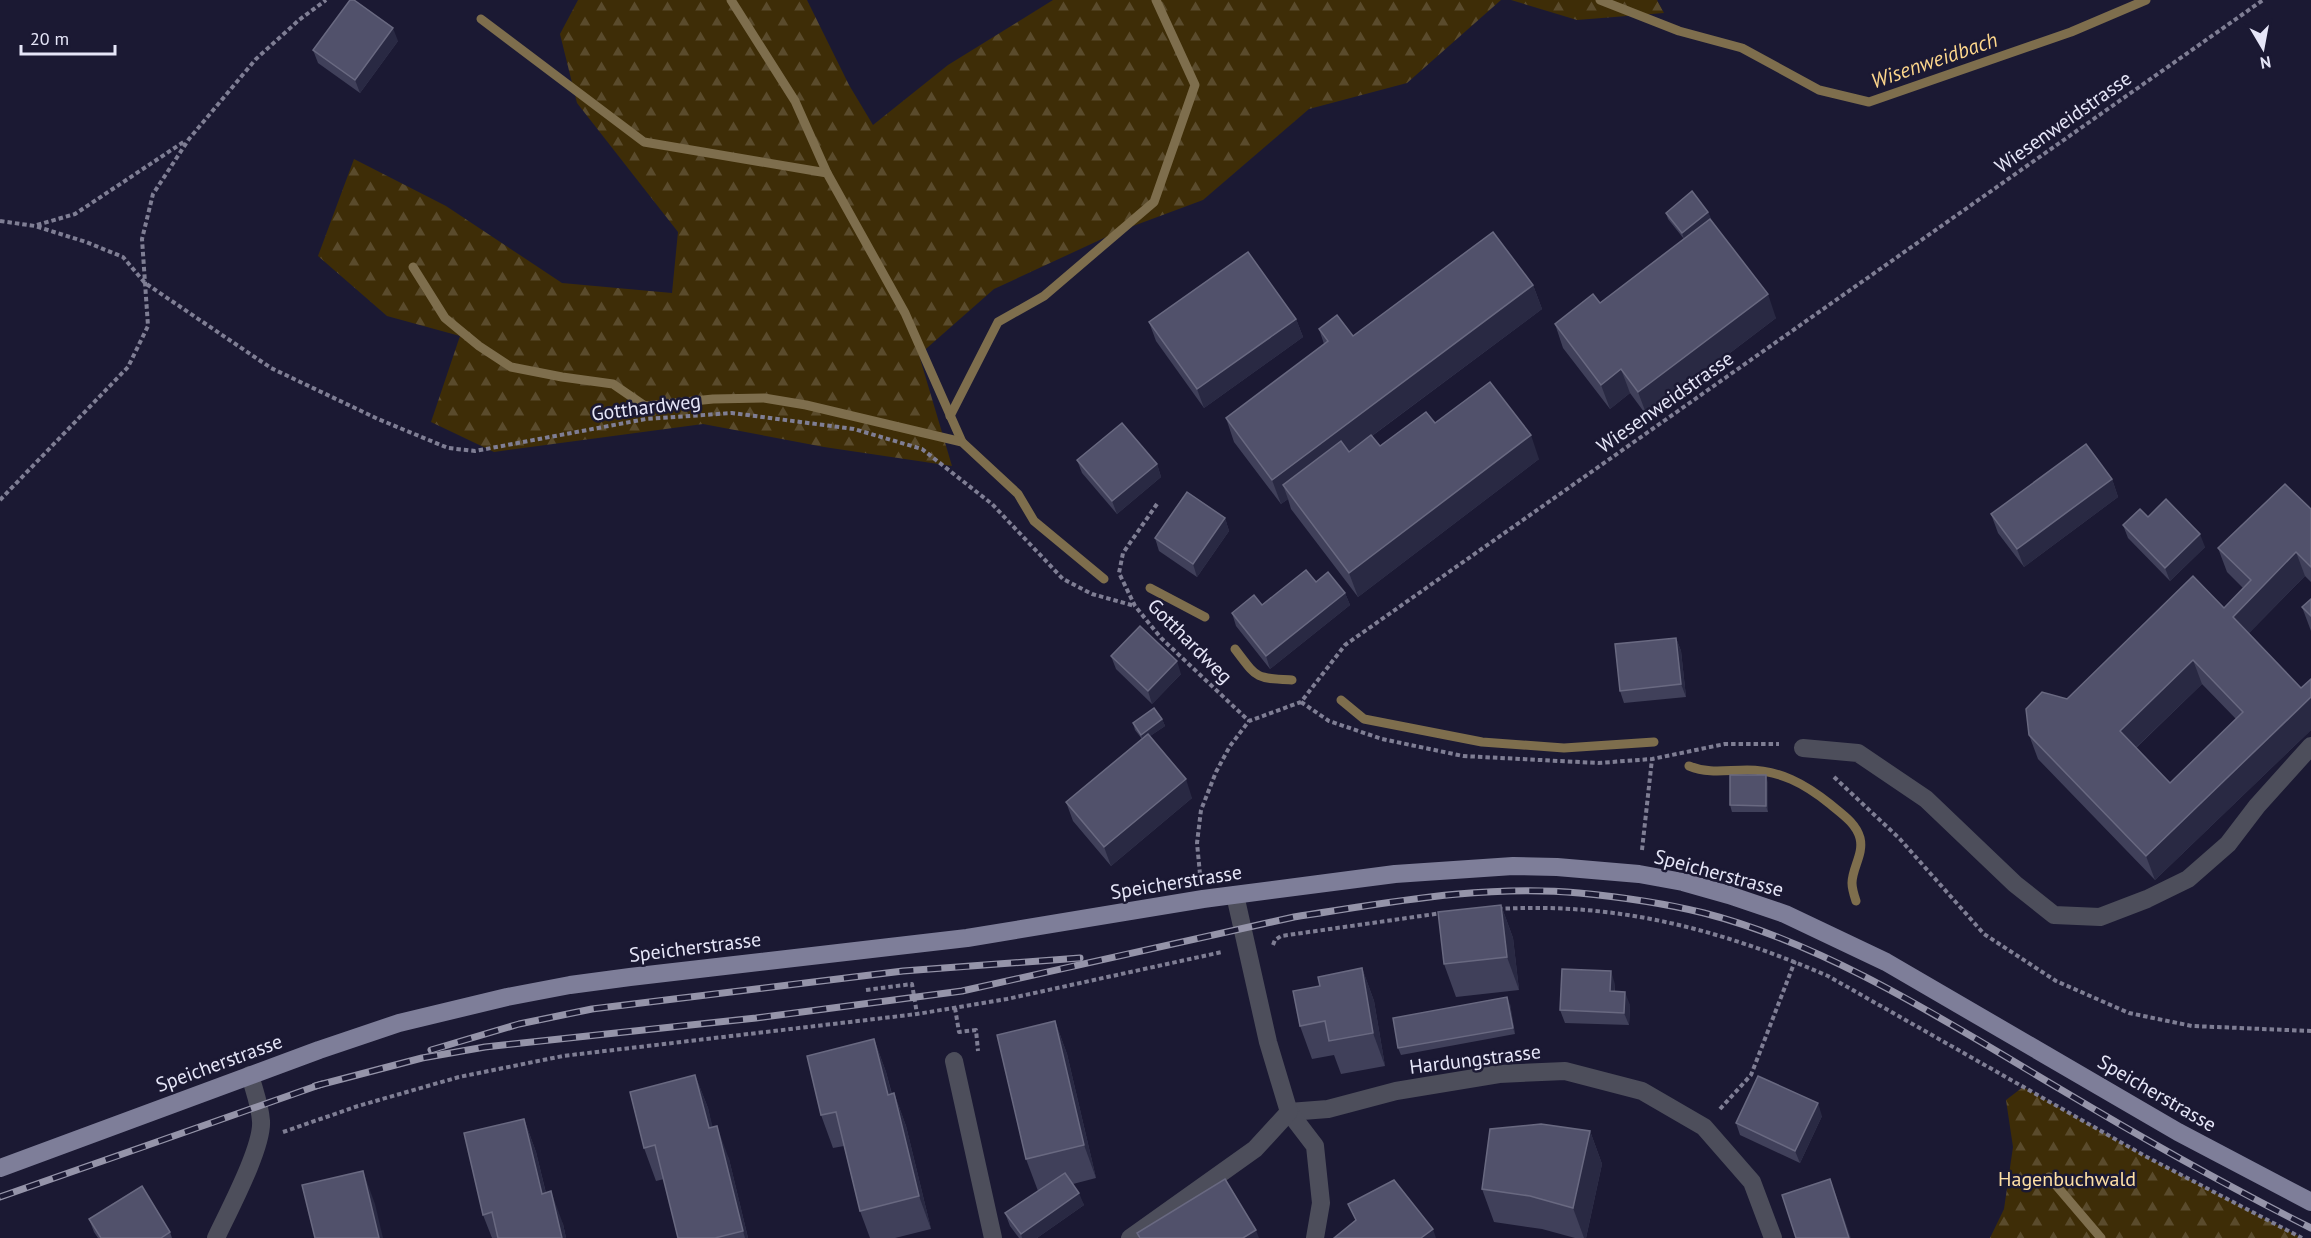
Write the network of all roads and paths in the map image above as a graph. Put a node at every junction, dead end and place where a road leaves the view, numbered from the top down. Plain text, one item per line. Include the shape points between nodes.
1 (326, 0) edge
2 (2263, 0) edge
3 (189, 139) junction
4 (0, 222) edge
5 (35, 226) junction
6 (145, 283) junction
7 (0, 500) edge
8 (1156, 504) dead end
9 (1135, 606) junction
10 (1301, 702) junction
11 (1249, 721) junction
12 (2311, 746) edge
13 (1803, 748) joint
14 (1652, 759) junction
15 (1639, 874) junction
16 (1235, 895) junction
17 (1203, 899) junction
18 (1496, 909) edge
19 (1450, 912) edge
20 (1271, 947) dead end
21 (1229, 951) dead end
22 (1795, 961) junction
23 (866, 990) dead end
24 (917, 1014) junction
25 (954, 1060) dead end
26 (250, 1075) junction
27 (1289, 1112) junction
28 (1704, 1127) junction
29 (283, 1132) dead end
30 (0, 1168) edge
31 (2311, 1202) edge
32 (216, 1238) edge
33 (993, 1238) edge
34 (1130, 1238) edge
35 (1315, 1238) edge
36 (1773, 1238) edge
37 (2302, 1238) edge

1 - 3 path via 256,59
2 - 10 path, Wiesenweidstrasse via 1345,645
3 - 5 path via 75,214
3 - 6 path via 153,194 142,239
4 - 5 path, Gotthardweg
5 - 6 path, Gotthardweg via 123,256
6 - 7 path via 148,326 129,367
6 - 9 path, Gotthardweg via 271,368 448,448 475,451 646,419 732,413 854,429 922,449 992,504 1062,579 1092,594
8 - 9 path via 1123,552 1119,573
9 - 11 path, Gotthardweg via 1161,638
10 - 11 path
10 - 14 path via 1329,721 1382,740 1462,756 1599,763
11 - 17 path via 1230,746 1201,810 1197,843
12 - 13 street via 2228,844 2188,879 2100,917 2054,915 2014,884 1926,799 1858,753
13 - 14 path via 1773,743 1725,744
14 - 15 path
15 - 16 main road, Speicherstrasse via 1557,867 1467,868
15 - 31 main road, Speicherstrasse via 1729,895 1836,936 1975,1012 2178,1132
16 - 17 main road, Speicherstrasse
16 - 27 street via 1268,1042
17 - 26 main road, Speicherstrasse via 967,938 570,985 399,1023
18 - 22 path via 1593,909 1656,919 1735,939
19 - 20 path via 1281,936
21 - 24 path via 1007,999
22 - 28 path via 1750,1075
22 - 37 path via 2145,1156
23 - 24 path via 912,984
24 - 29 path via 563,1056 459,1077
25 - 33 street
26 - 30 main road, Speicherstrasse
26 - 32 street via 260,1133
27 - 28 street, Hardungstrasse via 1328,1109 1396,1091 1499,1074 1565,1071 1642,1091
27 - 34 street via 1255,1149
27 - 35 street via 1315,1146 1321,1203
28 - 36 street, Hardungstrasse via 1752,1182

